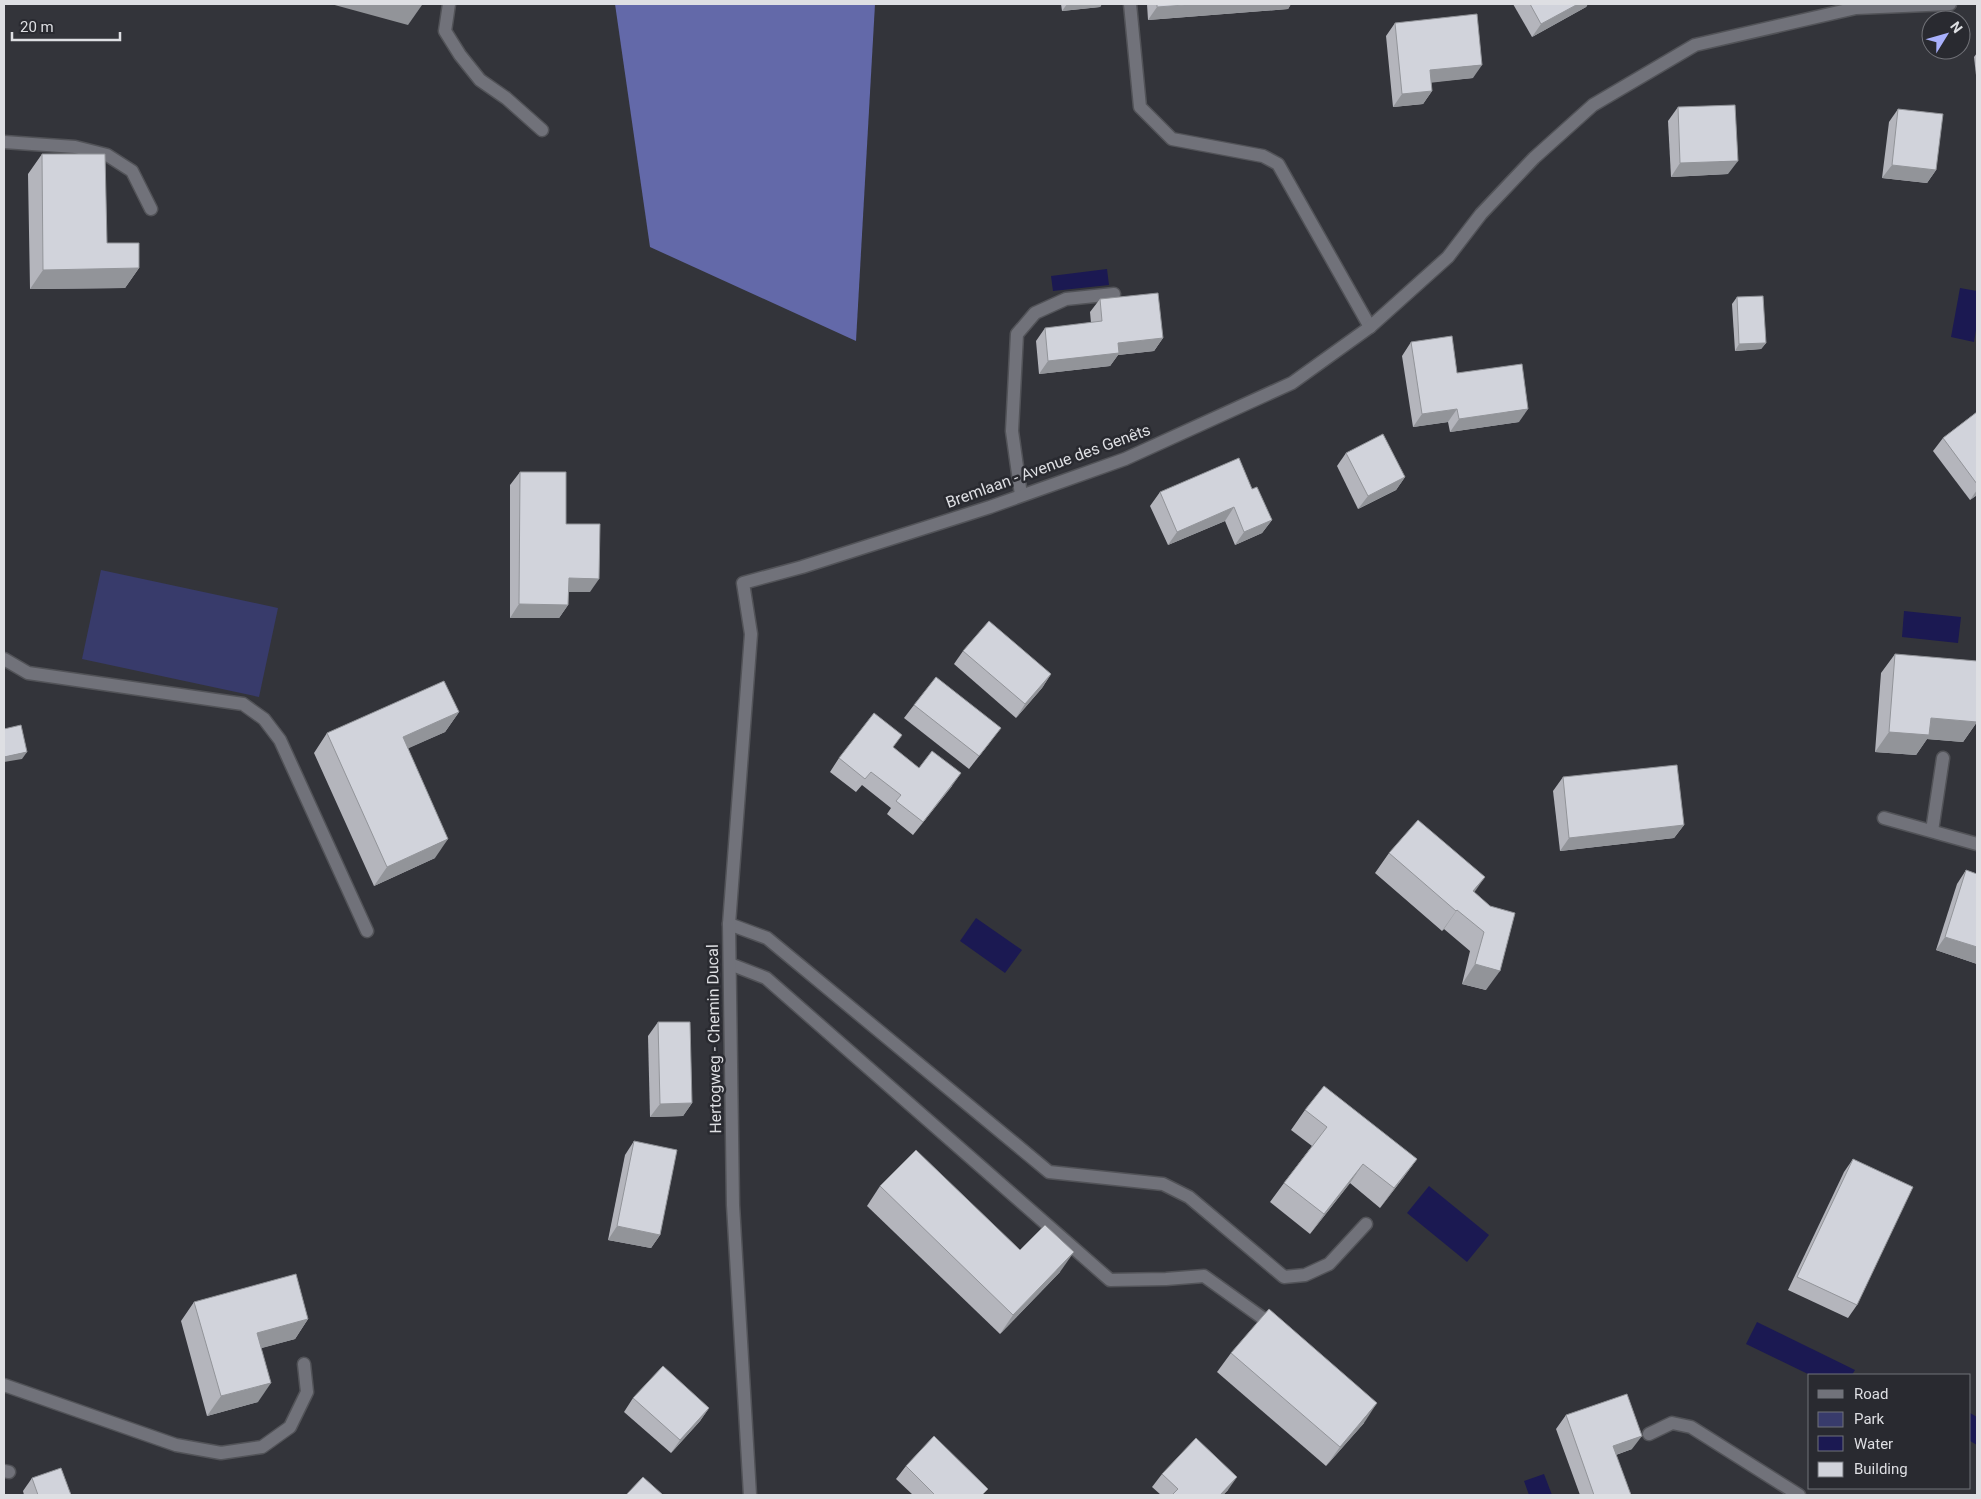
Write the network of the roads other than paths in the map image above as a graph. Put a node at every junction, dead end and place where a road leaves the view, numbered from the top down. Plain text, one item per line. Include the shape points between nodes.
1 (450, 4) edge
2 (1130, 4) edge
3 (1950, 4) edge
4 (542, 130) dead end
5 (4, 142) edge
6 (151, 209) dead end
7 (1114, 294) dead end
8 (1370, 327) junction
9 (1021, 495) junction
10 (743, 583) joint
11 (4, 659) edge
12 (1943, 758) dead end
13 (1884, 818) dead end
14 (1932, 831) junction
15 (1977, 844) edge
16 (729, 924) junction
17 (367, 931) dead end
18 (730, 964) junction
19 (1366, 1224) dead end
20 (1285, 1335) edge
21 (304, 1364) dead end
22 (4, 1385) edge
23 (1649, 1434) dead end
24 (750, 1495) edge
25 (1799, 1495) edge

1 - 4 street via 445,31 460,55 480,80
2 - 8 street via 1140,107 1172,139 1263,156 1278,164
3 - 8 street, Bremlaan - Avenue des Genêts via 1856,8 1695,45 1593,105 1534,158 1481,214 1448,257
5 - 6 street via 75,147 107,155 132,171
7 - 9 street via 1066,299 1035,313 1017,334 1012,431
8 - 9 street, Bremlaan - Avenue des Genêts via 1292,382 1125,459
9 - 10 street, Bremlaan - Avenue des Genêts via 802,568
10 - 16 street, Hertogweg - Chemin Ducal via 751,634
11 - 17 street via 28,673 243,704 264,719 280,740
12 - 14 street
13 - 14 street
14 - 15 street
16 - 18 street, Hertogweg - Chemin Ducal
16 - 19 street via 767,938 1049,1172 1163,1184 1189,1197 1284,1277 1306,1275 1329,1264
18 - 20 street via 766,978 1110,1280 1204,1276
18 - 24 street, Hertogweg - Chemin Ducal via 733,1205
21 - 22 street via 307,1392 290,1427 262,1447 220,1452 176,1444
23 - 25 street via 1672,1423 1691,1427

